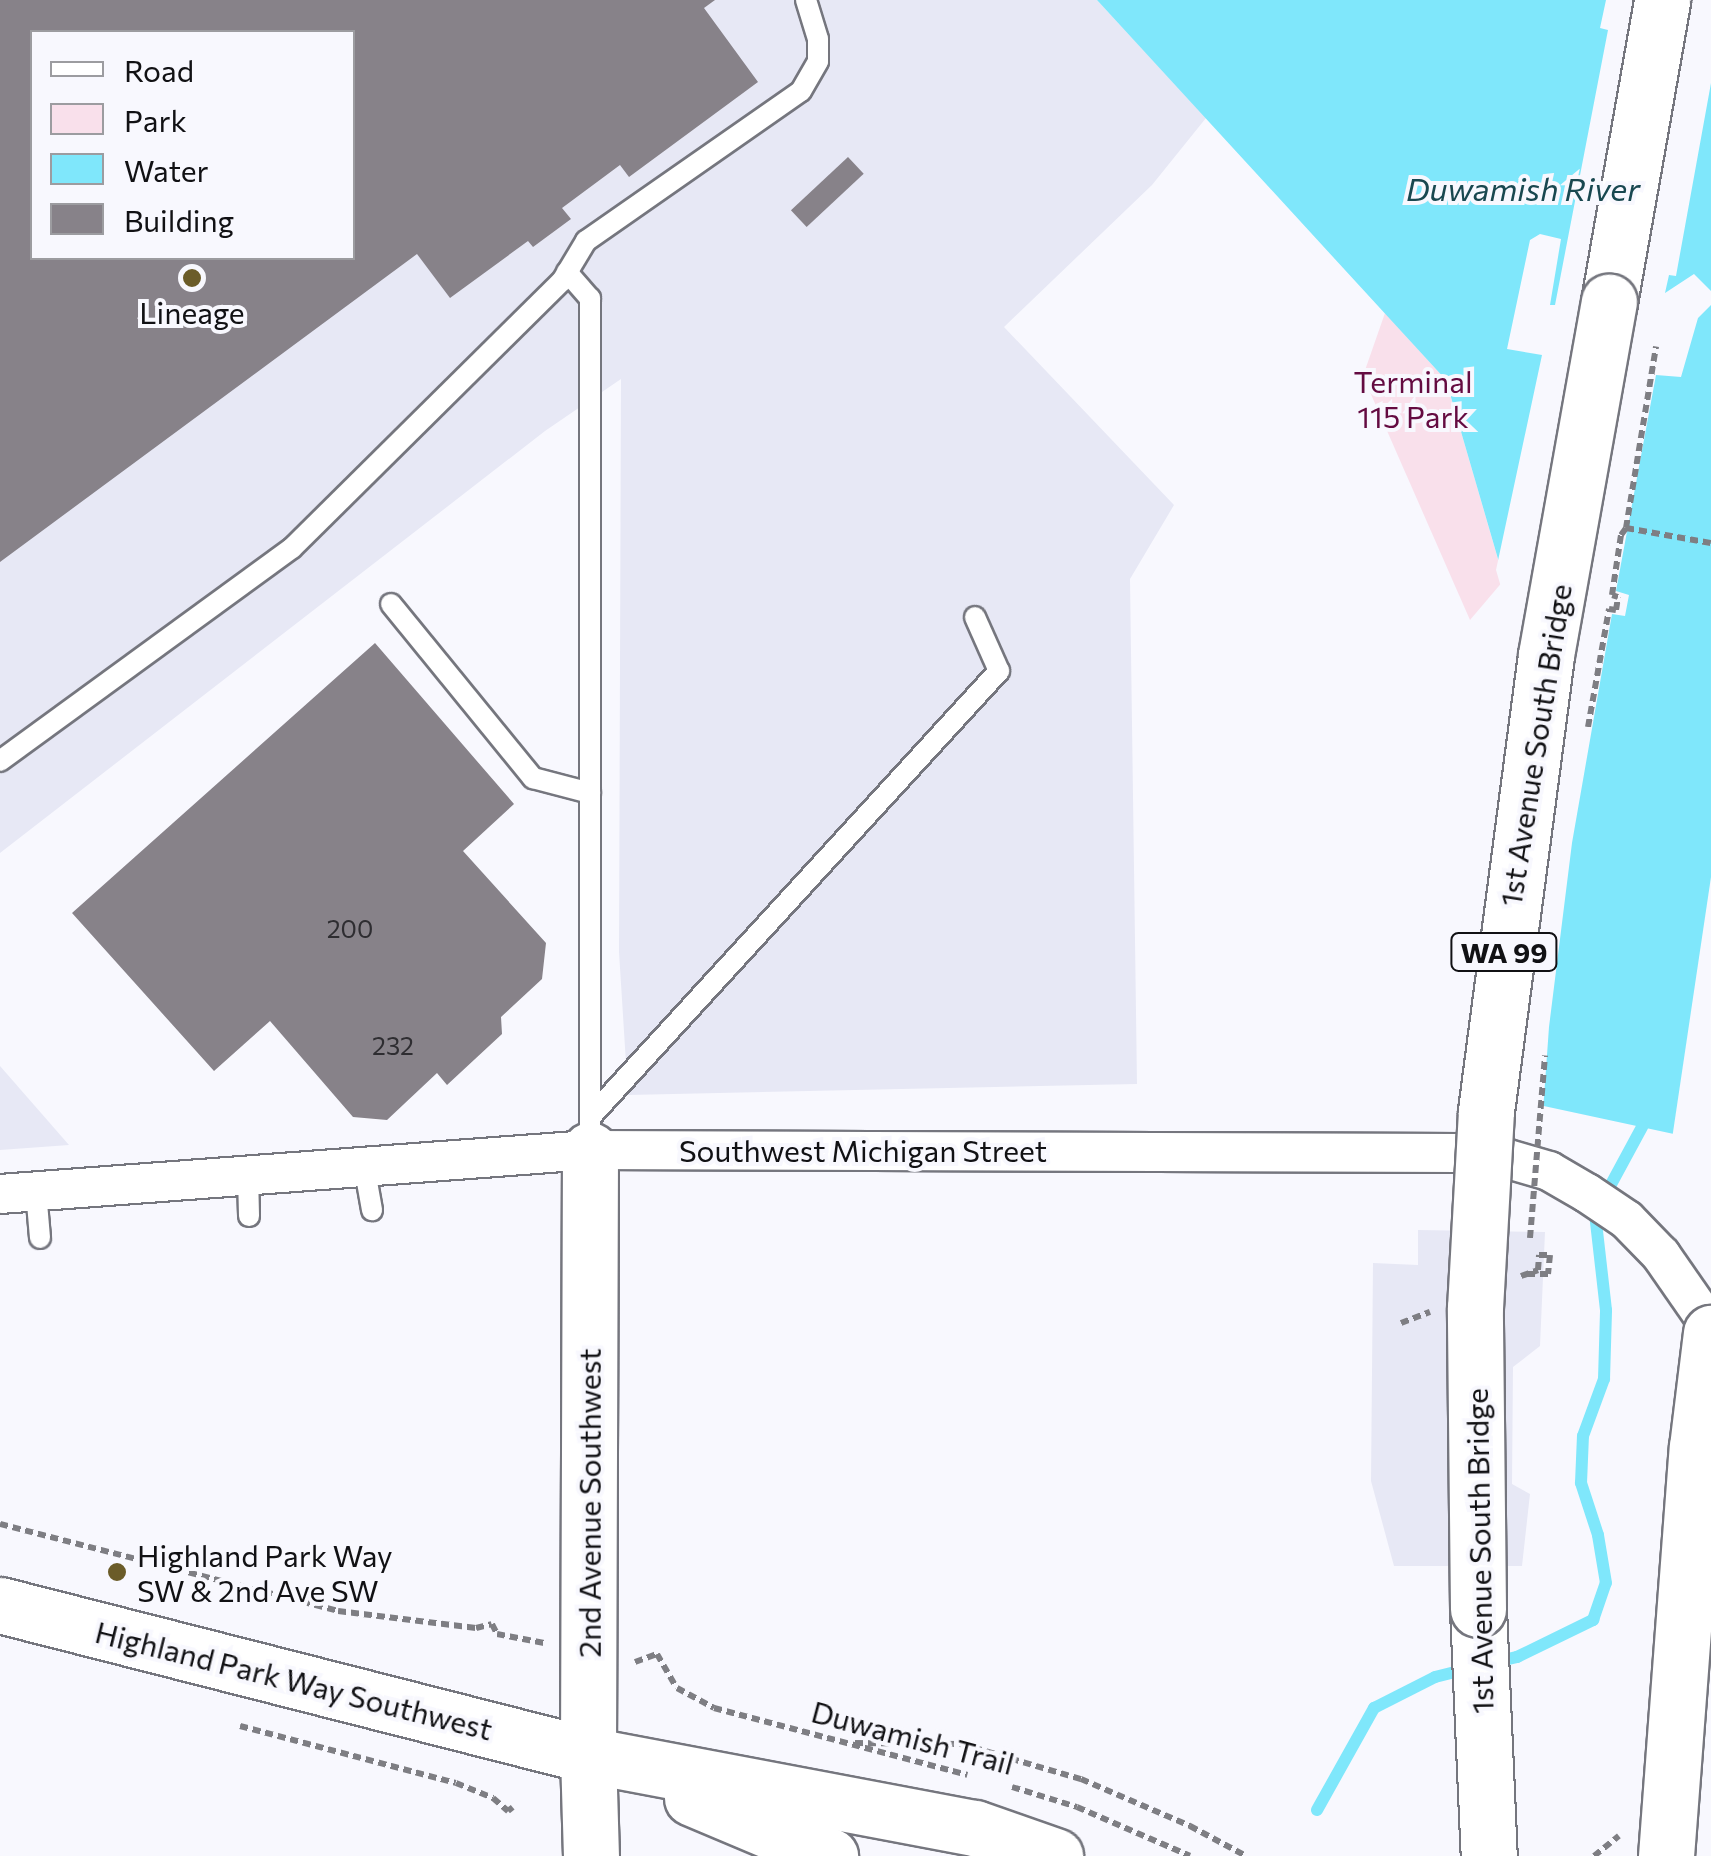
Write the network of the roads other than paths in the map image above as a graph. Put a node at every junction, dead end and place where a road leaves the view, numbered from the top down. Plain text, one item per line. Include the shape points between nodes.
1 (806, 0) edge
2 (1662, 0) edge
3 (567, 272) junction
4 (390, 604) dead end
5 (975, 617) dead end
6 (0, 761) edge
7 (590, 793) junction
8 (591, 1132) junction
9 (364, 1166) junction
10 (248, 1174) junction
11 (18, 1192) edge
12 (372, 1210) dead end
13 (249, 1216) dead end
14 (40, 1238) dead end
15 (1711, 1330) edge
16 (0, 1605) edge
17 (588, 1755) junction
18 (592, 1856) edge
19 (830, 1856) edge
20 (1055, 1856) edge
21 (1490, 1856) edge
22 (1666, 1856) edge

1 - 3 lane via 818,61 801,91 586,241
2 - 21 main road, 1st Avenue South Bridge / WA 99, bridge via 1546,656 1486,1111 1474,1473
3 - 6 lane via 292,548
3 - 7 lane via 590,298
4 - 7 lane via 532,778
5 - 8 lane via 999,671
7 - 8 lane
8 - 9 street, Southwest Michigan Street
8 - 15 street, Southwest Michigan Street, bridge via 1508,1159 1549,1171 1627,1220 1684,1284
8 - 17 main road, 2nd Avenue Southwest
9 - 10 street, Southwest Michigan Street
9 - 12 lane
10 - 11 street, Southwest Michigan Street
10 - 13 lane
11 - 14 lane
15 - 22 main road, bridge
16 - 17 main road, Highland Park Way Southwest
17 - 18 main road, 2nd Avenue Southwest
17 - 19 main road, Highland Park Way Southwest
17 - 20 main road, Highland Park Way Southwest via 975,1828

